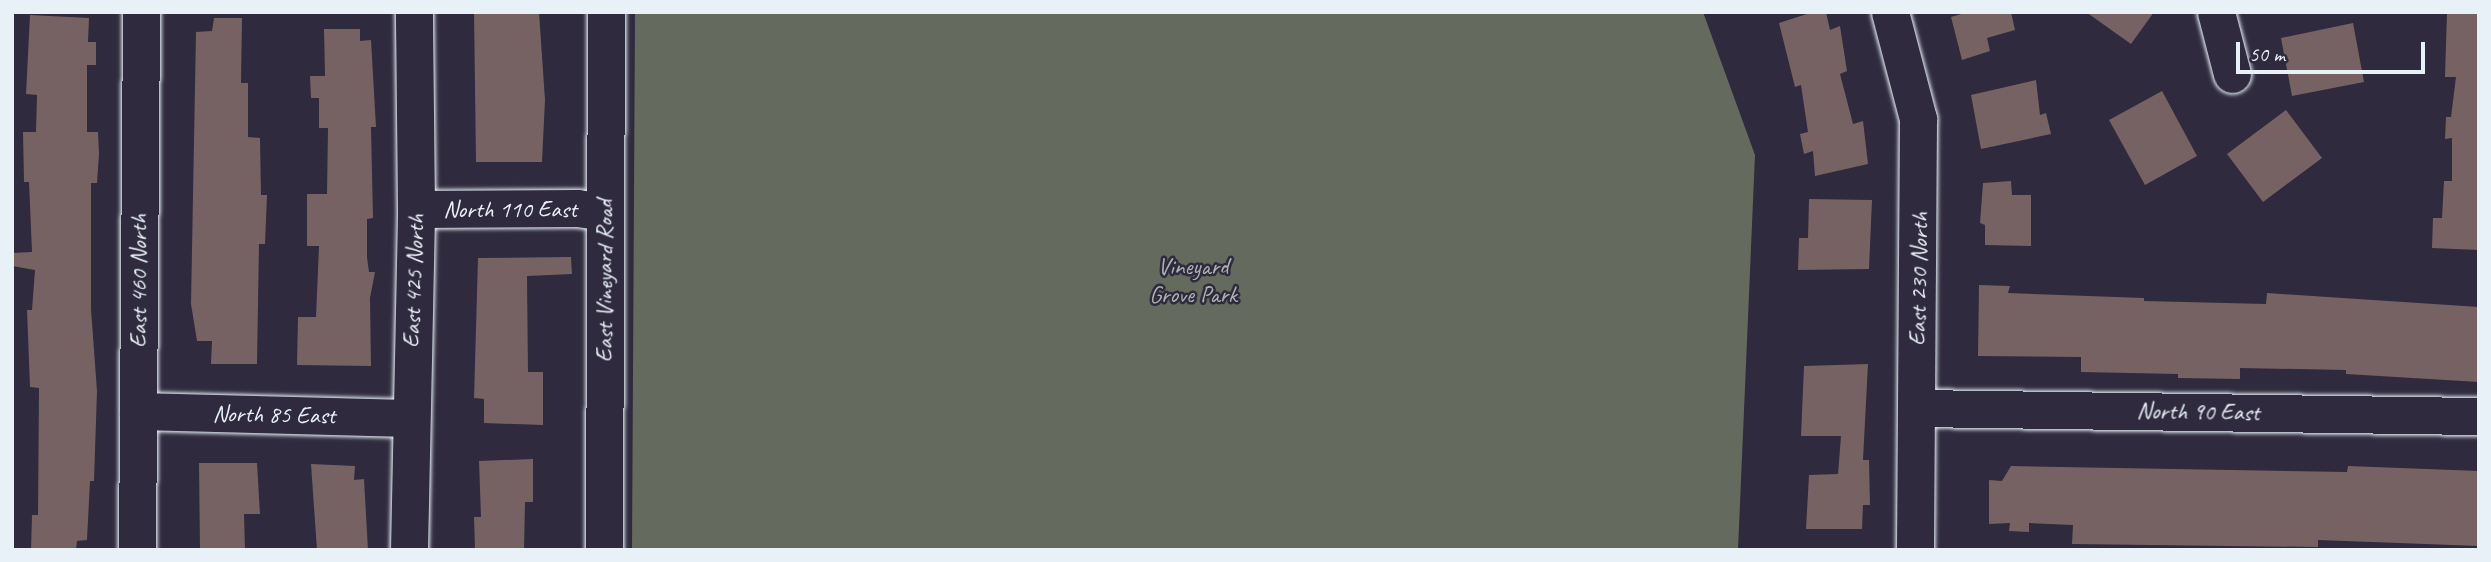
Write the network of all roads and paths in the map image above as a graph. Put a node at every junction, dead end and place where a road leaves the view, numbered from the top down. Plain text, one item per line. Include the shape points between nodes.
1 (141, 12) edge
2 (414, 12) edge
3 (606, 12) edge
4 (1890, 12) edge
5 (2216, 12) edge
6 (2232, 74) dead end
7 (416, 209) junction
8 (604, 212) junction
9 (1917, 408) junction
10 (138, 411) junction
11 (2479, 416) edge
12 (409, 418) junction
13 (137, 550) edge
14 (409, 550) edge
15 (604, 550) edge
16 (1915, 550) edge

1 - 10 street, East 460 North
2 - 7 street, East 425 North
3 - 8 street, East Vineyard Road
4 - 9 street, East 230 North via 1919,119
5 - 6 street
7 - 8 street, North 110 East via 577,208
7 - 12 street, East 425 North
8 - 15 street, East Vineyard Road
9 - 11 street, North 90 East
9 - 16 street, East 230 North
10 - 12 street, North 85 East
10 - 13 street, East 460 North
12 - 14 street, East 425 North

